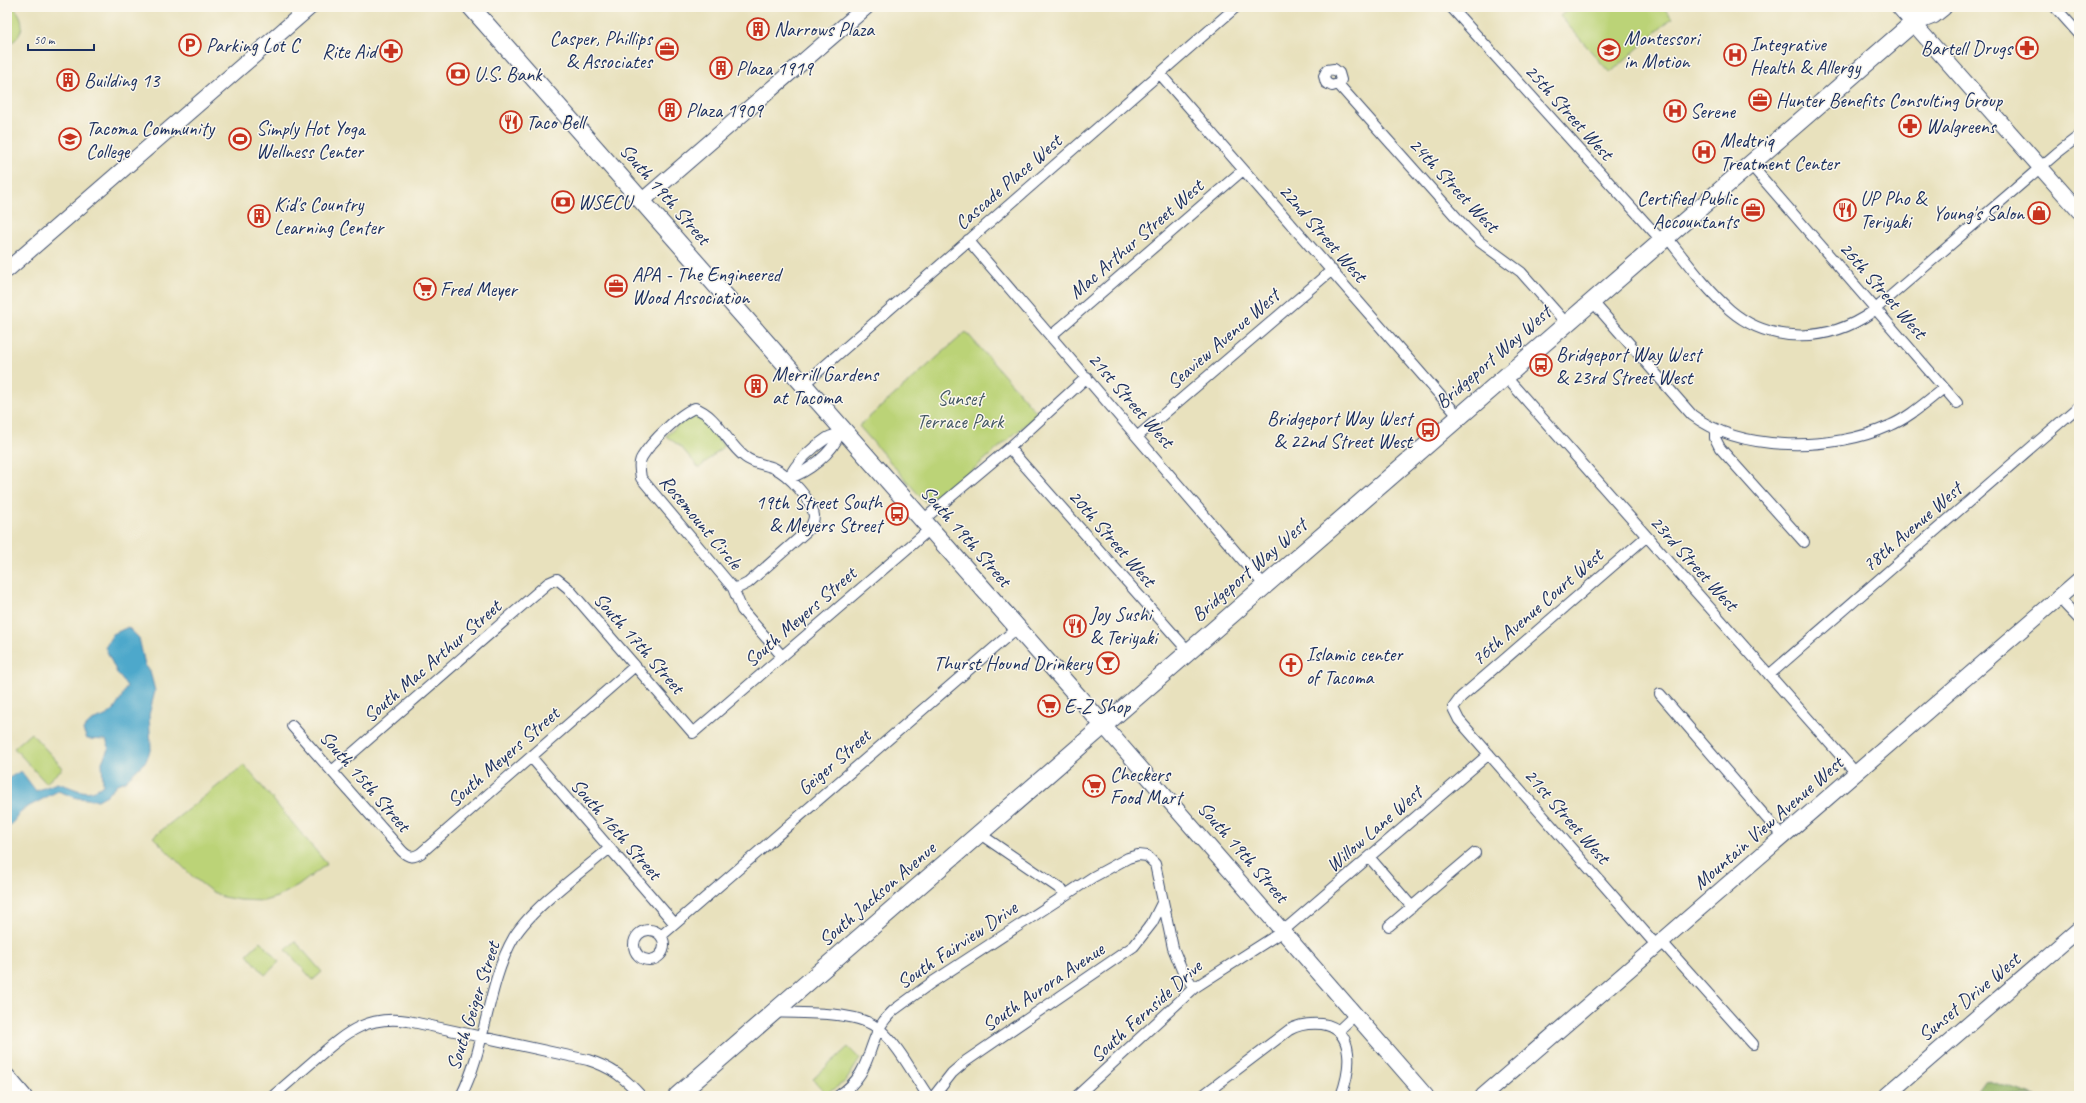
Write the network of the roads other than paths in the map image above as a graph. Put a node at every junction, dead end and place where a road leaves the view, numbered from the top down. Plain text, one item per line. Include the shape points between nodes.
1 (310, 7) edge
2 (471, 7) edge
3 (866, 7) edge
4 (1236, 7) edge
5 (1451, 7) edge
6 (1899, 7) edge
7 (1923, 7) edge
8 (1943, 7) edge
9 (2055, 7) edge
10 (1913, 23) junction
11 (2079, 34) edge
12 (1160, 74) junction
13 (1338, 84) dead end
14 (2079, 136) edge
15 (1750, 164) junction
16 (2040, 168) junction
17 (1243, 170) junction
18 (642, 201) junction
19 (2079, 211) edge
20 (1663, 238) junction
21 (968, 240) junction
22 (7, 270) edge
23 (1332, 270) junction
24 (1592, 301) junction
25 (1876, 309) junction
26 (1566, 323) junction
27 (1052, 335) junction
28 (1505, 376) junction
29 (1087, 377) junction
30 (804, 384) junction
31 (1944, 388) junction
32 (1957, 403) dead end
33 (2079, 406) edge
34 (1459, 417) junction
35 (1715, 429) junction
36 (842, 432) junction
37 (1138, 436) junction
38 (1009, 448) junction
39 (789, 478) junction
40 (927, 524) junction
41 (1646, 537) junction
42 (1804, 542) dead end
43 (557, 579) joint
44 (2079, 580) edge
45 (1265, 586) junction
46 (733, 588) junction
47 (2059, 598) junction
48 (2079, 619) edge
49 (1017, 628) junction
50 (1189, 652) junction
51 (782, 656) junction
52 (635, 666) junction
53 (1769, 675) junction
54 (1660, 694) dead end
55 (1454, 706) joint
56 (292, 726) dead end
57 (1104, 726) junction
58 (693, 733) joint
59 (1489, 754) junction
60 (531, 757) junction
61 (332, 771) junction
62 (1856, 773) junction
63 (980, 834) junction
64 (1783, 837) junction
65 (610, 848) junction
66 (1475, 853) dead end
67 (412, 857) joint
68 (1369, 857) junction
69 (1066, 893) junction
70 (1163, 899) junction
71 (1412, 907) junction
72 (675, 924) junction
73 (1389, 926) dead end
74 (2079, 929) edge
75 (1282, 931) junction
76 (661, 936) dead end
77 (1660, 944) junction
78 (1194, 988) junction
79 (774, 1012) junction
80 (1355, 1015) junction
81 (878, 1028) junction
82 (1338, 1031) junction
83 (482, 1036) junction
84 (1753, 1044) dead end
85 (7, 1076) edge
86 (24, 1096) edge
87 (273, 1096) edge
88 (461, 1096) edge
89 (641, 1096) edge
90 (677, 1096) edge
91 (838, 1096) edge
92 (928, 1096) edge
93 (934, 1096) edge
94 (1077, 1096) edge
95 (1202, 1096) edge
96 (1341, 1096) edge
97 (1426, 1096) edge
98 (1483, 1096) edge
99 (1886, 1096) edge

1 - 22 street
2 - 18 main road, South 19th Street
3 - 18 street
4 - 12 street, Cascade Place West
5 - 20 street, 25th Street West
6 - 10 street
7 - 10 main road, Bridgeport Way West
8 - 10 main road, Bridgeport Way West via 1933,15
9 - 11 street
10 - 15 main road, Bridgeport Way West
10 - 16 street
12 - 17 street, 22nd Street West
12 - 21 street, Cascade Place West
13 - 26 street, 24th Street West via 1465,228 1521,272
14 - 16 street, 25th Street West
15 - 20 main road, Bridgeport Way West
15 - 25 street, 26th Street West
16 - 19 street
16 - 25 street, 25th Street West
17 - 23 street, 22nd Street West
17 - 27 street, Mac Arthur Street West
18 - 30 main road, South 19th Street
20 - 24 main road, Bridgeport Way West
20 - 25 street, 25th Street West via 1731,311 1768,331 1794,336 1818,335 1852,323
21 - 27 street, 21st Street West
21 - 30 street, Cascade Place West
23 - 34 street, 22nd Street West
23 - 37 street, Seaview Avenue West
24 - 26 main road, Bridgeport Way West
24 - 35 street via 1680,403 1700,421
25 - 31 street, 26th Street West
26 - 28 main road, Bridgeport Way West
27 - 29 street, 21st Street West
28 - 34 main road, Bridgeport Way West
28 - 41 street, 23rd Street West
29 - 37 street, 21st Street West
29 - 38 street
30 - 36 main road, South 19th Street
31 - 32 street, 26th Street West
31 - 35 street via 1890,426 1835,442 1810,445 1780,443 1747,438
33 - 53 street, 78th Avenue West
34 - 45 main road, Bridgeport Way West
35 - 42 street via 1715,438 1720,448
36 - 39 street via 828,437 794,466
36 - 40 main road, South 19th Street
37 - 45 street, 21st Street West
38 - 40 street
38 - 50 street, 20th Street West
39 - 46 street, Rosemount Circle via 812,509 813,522 808,530 748,583
39 - 46 street, Rosemount Circle via 774,468 745,457 706,414 696,408 683,414 642,457 640,470 645,485
40 - 49 main road, South 19th Street
40 - 51 street, South Meyers Street
41 - 53 street, 23rd Street West
41 - 55 street, 76th Avenue Court West via 1461,696
43 - 52 street, South 17th Street via 568,588
43 - 61 street, South Mac Arthur Street via 548,583
44 - 47 street, Mountain View Avenue West
45 - 50 main road, Bridgeport Way West
46 - 51 street, Rosemount Circle via 742,610
47 - 48 street
47 - 62 street, Mountain View Avenue West
49 - 57 main road, South 19th Street
49 - 72 street, Geiger Street
50 - 57 main road, Bridgeport Way West
51 - 58 street, South Meyers Street
52 - 58 street, South 17th Street
52 - 60 street, South Meyers Street
53 - 62 street, 23rd Street West
54 - 64 street
55 - 59 street, 21st Street West via 1457,717
56 - 61 street, South 15th Street
57 - 63 main road, South Jackson Avenue
57 - 75 street, South 19th Street
59 - 68 street, Willow Lane West
59 - 77 street, 21st Street West
60 - 65 street, South 16th Street
60 - 67 street, South Meyers Street via 421,853
61 - 67 street, South 15th Street via 402,851
62 - 64 street, Mountain View Avenue West
63 - 69 street
63 - 79 main road, South Jackson Avenue
64 - 77 street, Mountain View Avenue West
65 - 72 street, South 16th Street
65 - 83 street, South Geiger Street via 542,906 517,934 504,960
66 - 71 street
68 - 71 street
68 - 75 street, Willow Lane West
69 - 70 street, South Fairview Drive via 1117,863 1131,857 1145,856 1154,862
69 - 81 street, South Fairview Drive via 915,995 888,1016
70 - 78 street via 1173,948 1182,970
70 - 93 street, South Aurora Avenue via 1152,923 1134,946 966,1061 952,1073
71 - 73 street
72 - 76 street, Geiger Street
74 - 99 street, Sunset Drive West
75 - 78 street, South Fernside Drive
75 - 80 street, South 19th Street
77 - 84 street, 21st Street West
77 - 98 street, Mountain View Avenue West
78 - 94 street, South Fernside Drive
79 - 81 street via 846,1016
79 - 90 main road, South Jackson Avenue
80 - 82 street
80 - 97 street, South 19th Street
81 - 91 street, South Fairview Drive via 864,1071
81 - 92 street
82 - 95 street via 1317,1024 1292,1028
82 - 96 street via 1348,1051 1347,1074
83 - 87 street via 399,1020 368,1023 344,1035
83 - 88 street, South Geiger Street
83 - 89 street via 606,1066 618,1073
85 - 86 street

